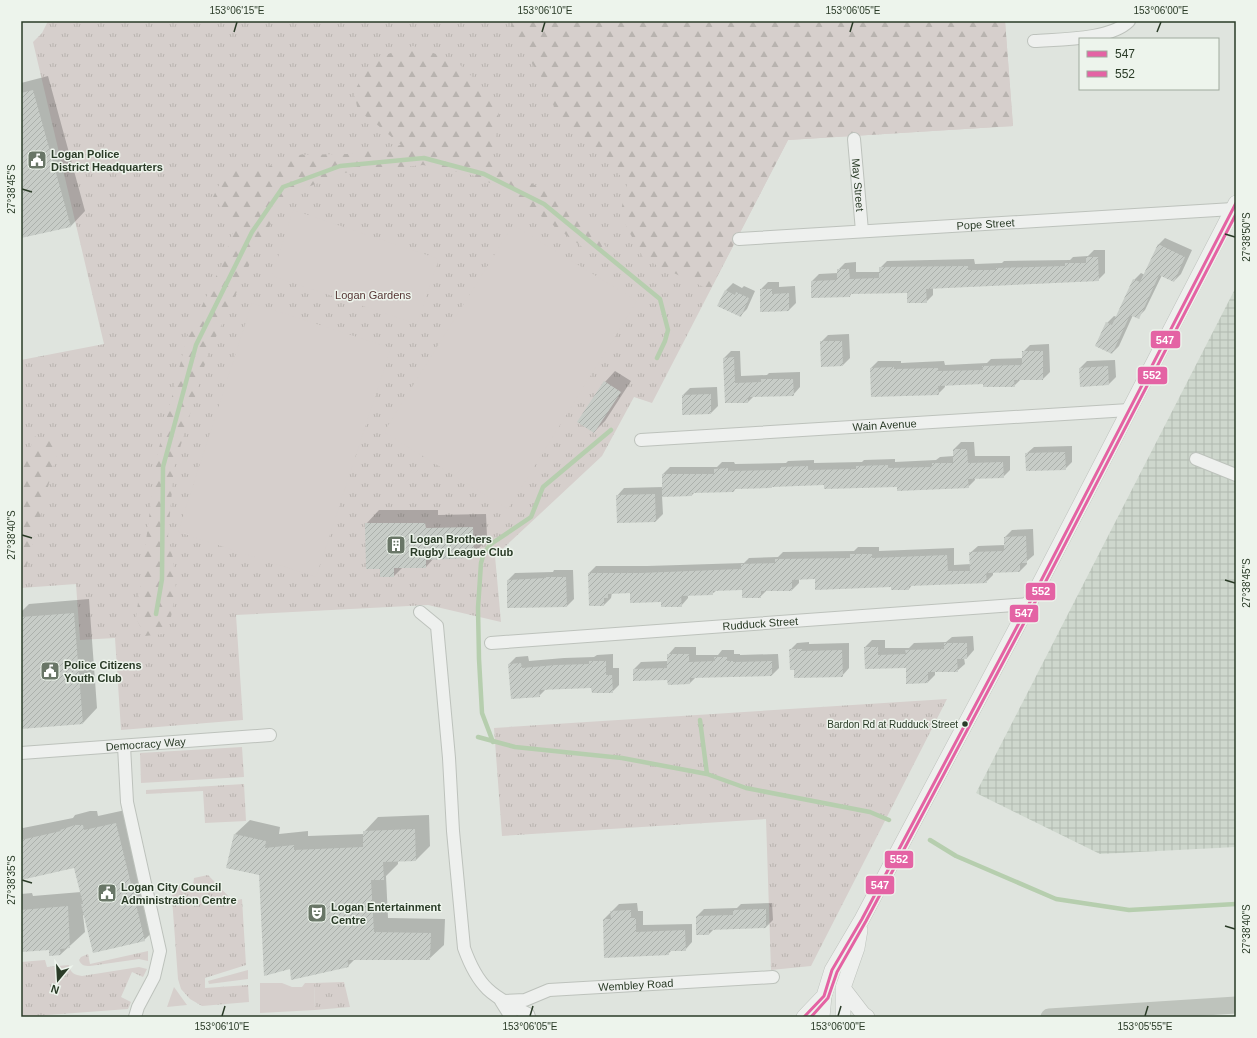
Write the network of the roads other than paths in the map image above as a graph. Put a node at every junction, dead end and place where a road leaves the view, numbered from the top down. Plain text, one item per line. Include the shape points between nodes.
1 (1129, 21) edge
2 (1034, 41) dead end
3 (854, 139) dead end
4 (1234, 206) edge
5 (862, 231) junction
6 (739, 239) dead end
7 (1129, 410) junction
8 (641, 440) dead end
9 (1196, 459) dead end
10 (1236, 475) edge
11 (1029, 604) junction
12 (420, 612) dead end
13 (491, 643) dead end
14 (270, 735) dead end
15 (124, 746) junction
16 (21, 753) edge
17 (862, 919) junction
18 (773, 977) dead end
19 (843, 988) junction
20 (824, 996) junction
21 (501, 1001) junction
22 (1236, 1005) edge
23 (509, 1015) edge
24 (530, 1016) edge
25 (135, 1017) edge
26 (804, 1017) edge
27 (822, 1017) edge
28 (843, 1017) edge
29 (867, 1017) edge
30 (1049, 1017) edge

1 - 2 street via 1102,35
3 - 5 street, May Street
4 - 5 street, Pope Street
4 - 7 street
5 - 6 street, Pope Street
7 - 8 street, Wain Avenue
7 - 11 street
9 - 10 street
11 - 13 street, Rudduck Street
11 - 17 street
12 - 21 street via 437,626 464,948 470,966 480,981
14 - 15 street, Democracy Way
15 - 16 street, Democracy Way
15 - 25 street via 127,802 160,951 154,977
17 - 19 street via 857,948
17 - 20 street via 832,970
18 - 21 street, Wembley Road via 548,990 525,1000
19 - 28 street
19 - 29 street
20 - 26 street
20 - 27 street
21 - 23 street
21 - 24 street
22 - 30 main road

